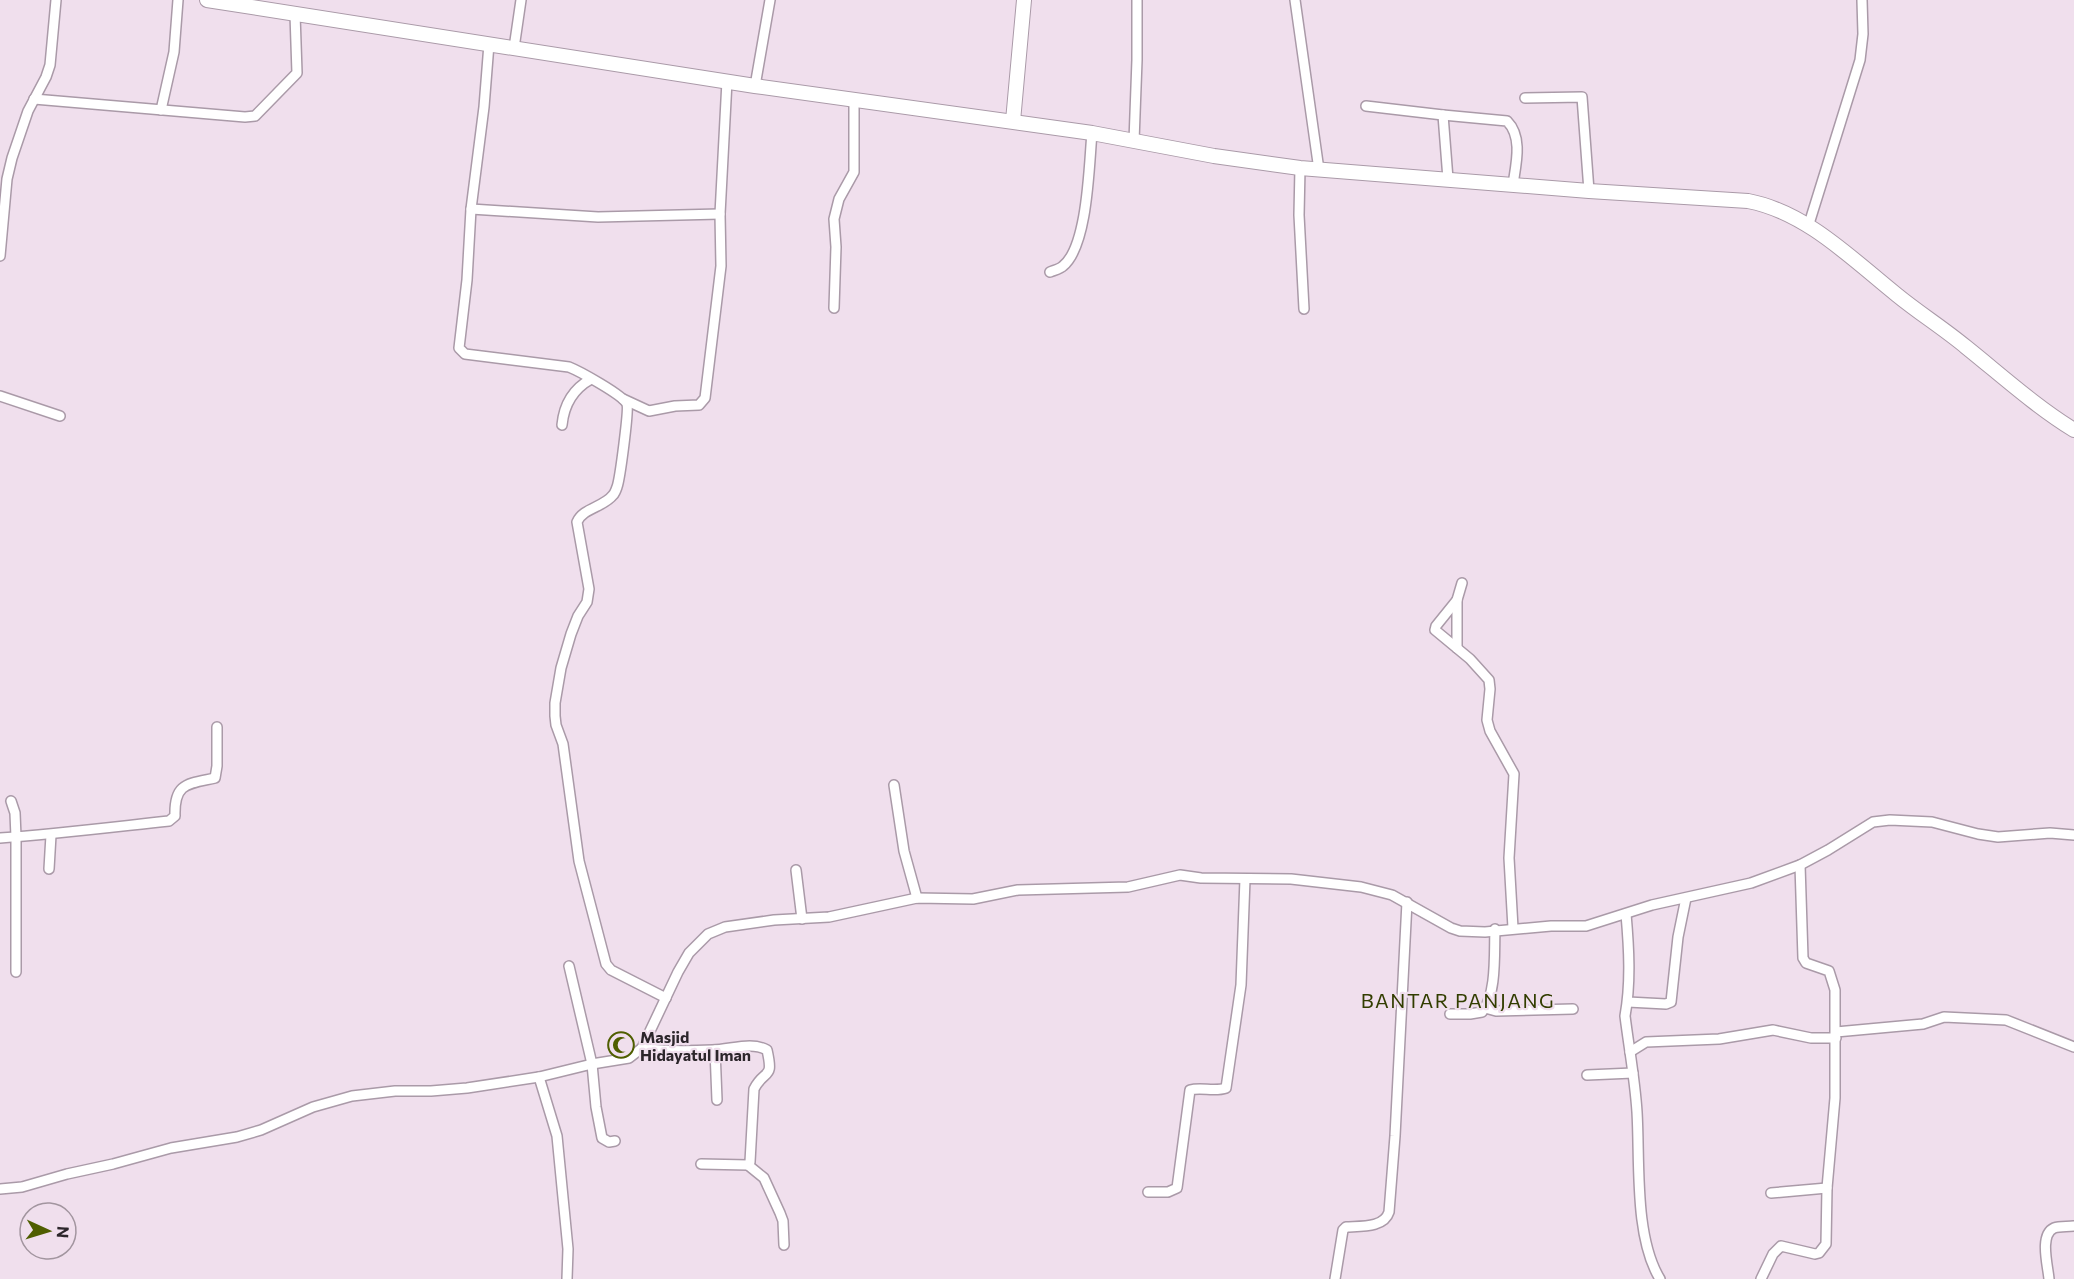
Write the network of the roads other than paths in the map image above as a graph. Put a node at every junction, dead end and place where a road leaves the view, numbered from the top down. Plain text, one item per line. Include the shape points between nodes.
1 (56, 0) edge
2 (178, 0) edge
3 (207, 0) edge
4 (521, 0) edge
5 (770, 0) edge
6 (1024, 0) edge
7 (1137, 0) edge
8 (1295, 0) edge
9 (1862, 0) edge
10 (295, 14) junction
11 (489, 44) junction
12 (514, 48) junction
13 (727, 81) junction
14 (755, 86) junction
15 (1525, 98) dead end
16 (34, 99) junction
17 (854, 99) junction
18 (1366, 106) dead end
19 (161, 110) junction
20 (1443, 116) junction
21 (1013, 121) junction
22 (1092, 133) junction
23 (1134, 141) junction
24 (1300, 168) junction
25 (1319, 170) junction
26 (1448, 179) junction
27 (1513, 184) junction
28 (1589, 191) junction
29 (471, 209) junction
30 (720, 214) junction
31 (1808, 227) junction
32 (0, 256) edge
33 (1050, 272) dead end
34 (834, 308) dead end
35 (1304, 309) dead end
36 (591, 379) junction
37 (0, 396) edge
38 (621, 398) junction
39 (60, 416) dead end
40 (562, 425) dead end
41 (2074, 430) edge
42 (1462, 583) dead end
43 (1457, 600) junction
44 (1457, 648) junction
45 (217, 727) dead end
46 (894, 785) dead end
47 (11, 801) dead end
48 (51, 835) junction
49 (2074, 835) edge
50 (16, 837) junction
51 (0, 838) edge
52 (1800, 865) junction
53 (49, 869) dead end
54 (796, 870) dead end
55 (1245, 879) junction
56 (917, 898) junction
57 (1686, 898) junction
58 (1407, 902) junction
59 (1626, 914) junction
60 (802, 919) junction
61 (1513, 928) junction
62 (1495, 929) junction
63 (569, 966) dead end
64 (16, 972) dead end
65 (666, 998) junction
66 (1628, 1002) junction
67 (1485, 1008) junction
68 (1573, 1009) dead end
69 (1450, 1014) dead end
70 (1836, 1035) junction
71 (2074, 1047) edge
72 (642, 1048) junction
73 (716, 1050) junction
74 (1630, 1052) junction
75 (592, 1064) junction
76 (1633, 1073) junction
77 (1587, 1075) dead end
78 (540, 1077) junction
79 (717, 1100) dead end
80 (615, 1142) dead end
81 (701, 1164) dead end
82 (748, 1165) junction
83 (1827, 1188) junction
84 (0, 1189) edge
85 (1148, 1192) dead end
86 (1771, 1193) dead end
87 (2074, 1226) edge
88 (784, 1245) dead end
89 (567, 1279) edge
90 (1335, 1279) edge
91 (1660, 1279) edge
92 (1761, 1279) edge
93 (2049, 1279) edge

1 - 16 street via 50,65
2 - 19 street via 174,52
3 - 10 street
4 - 12 street
5 - 14 street
6 - 21 street
7 - 23 street
8 - 25 street
9 - 31 street via 1860,60
10 - 11 street
10 - 19 street via 297,73 255,116
11 - 12 street
11 - 29 street
12 - 13 street
13 - 14 street
13 - 30 street
14 - 17 street
15 - 28 street via 1582,97
16 - 19 street
16 - 32 street via 7,178
17 - 21 street
17 - 34 street via 854,172 839,199 834,219
18 - 20 street
20 - 26 street
20 - 27 street via 1507,121 1515,134 1517,150
21 - 22 street
22 - 23 street
22 - 33 street via 1079,237 1065,265
23 - 24 street
24 - 25 street
24 - 35 street
25 - 26 street
26 - 27 street
27 - 28 street
28 - 31 street via 1748,201 1766,205
29 - 30 street via 598,217
29 - 36 street via 459,345 462,352 557,365
30 - 38 street via 719,285 705,398 699,405 657,411
31 - 41 street
36 - 38 street
36 - 40 street via 570,397
37 - 39 street
38 - 65 street via 627,404 627,420 617,487 612,498 580,516 577,522 589,589 561,668 555,716 565,753 579,861 606,964
42 - 43 street
43 - 44 street
43 - 44 street via 1435,630
44 - 61 street via 1489,681 1487,720 1514,774 1509,858
45 - 48 street via 215,778 184,786 175,802 175,816 169,822
46 - 56 street via 904,851
47 - 50 street
48 - 50 street
48 - 53 street
49 - 52 street via 1998,837 1932,822 1890,820 1873,822
50 - 51 street
50 - 64 street
52 - 57 street via 1751,883
52 - 70 street via 1803,958 1830,973 1835,990
54 - 60 street
55 - 56 street via 1180,875 1128,887 1018,890 973,899
55 - 58 street via 1291,879 1361,887
55 - 85 street via 1241,985 1226,1088 1190,1090 1177,1188
56 - 60 street
57 - 59 street
57 - 66 street via 1671,1002
58 - 62 street via 1452,928 1473,932
58 - 90 street via 1389,1212 1378,1223 1343,1230
59 - 61 street via 1586,926
59 - 66 street
60 - 65 street via 731,926 708,934 689,953
61 - 62 street
62 - 67 street via 1492,990
63 - 75 street
65 - 72 street
66 - 74 street via 1625,1016
67 - 68 street
67 - 69 street via 1482,1012
70 - 71 street via 1923,1024 1944,1017 1999,1020
70 - 74 street via 1811,1038 1773,1030 1719,1039 1646,1042
70 - 83 street
72 - 73 street
72 - 75 street via 629,1058
73 - 79 street
73 - 82 street via 759,1045 767,1050 770,1069 754,1089
74 - 76 street
75 - 78 street
75 - 80 street via 602,1138
76 - 77 street
76 - 91 street via 1642,1210 1648,1250
78 - 84 street via 455,1089 352,1096 237,1137 171,1148 22,1187
78 - 89 street via 557,1136 568,1250
81 - 82 street
82 - 88 street via 764,1178 780,1213
83 - 86 street
83 - 92 street via 1826,1244 1822,1250 1815,1254 1781,1246
87 - 93 street via 2056,1228 2047,1236

